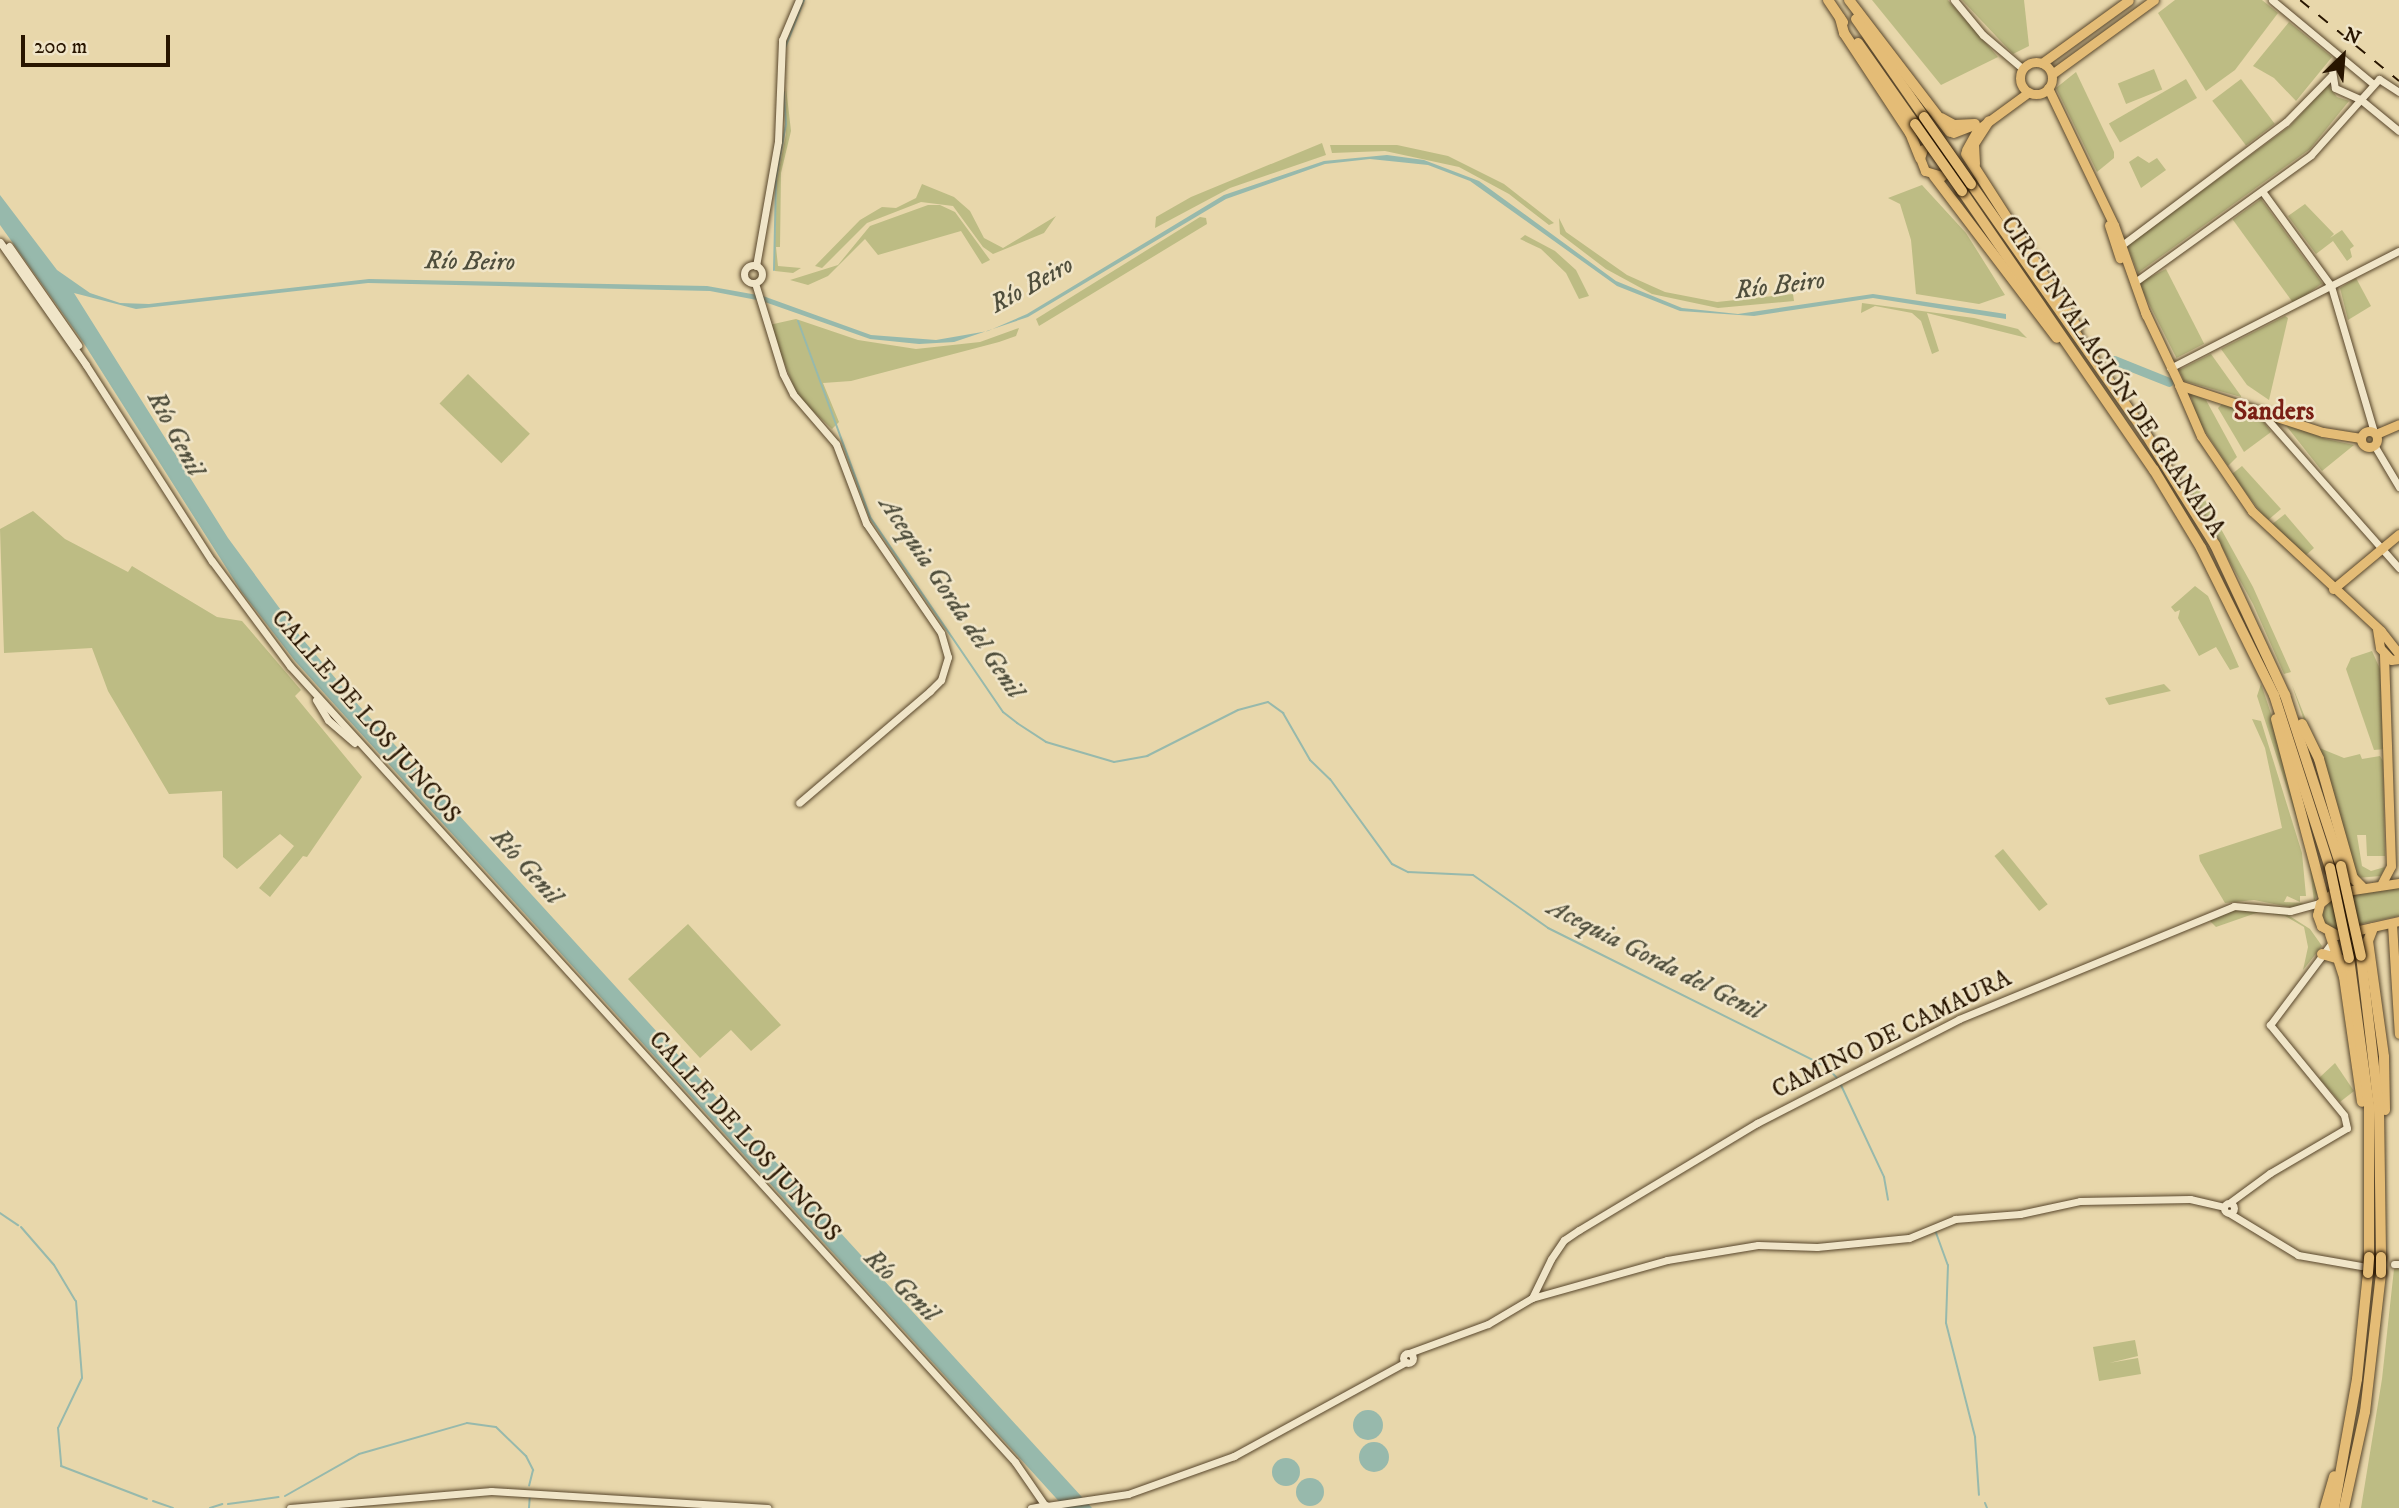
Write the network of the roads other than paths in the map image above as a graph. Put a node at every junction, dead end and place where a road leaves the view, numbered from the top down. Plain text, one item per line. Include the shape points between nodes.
1 (799, 0) edge
2 (1828, 0) edge
3 (1842, 0) edge
4 (1849, 0) edge
5 (1955, 0) edge
6 (2129, 0) edge
7 (2154, 0) edge
8 (2272, 0) edge
9 (1840, 18) junction
10 (2341, 59) junction
11 (2042, 63) junction
12 (2023, 69) junction
13 (2052, 74) junction
14 (2331, 76) junction
15 (2021, 81) junction
16 (2373, 84) junction
17 (2048, 88) junction
18 (2029, 92) junction
19 (2399, 92) edge
20 (2360, 99) junction
21 (1924, 102) junction
22 (1920, 121) junction
23 (1989, 121) junction
24 (1975, 124) junction
25 (2399, 131) edge
26 (1948, 133) junction
27 (1922, 153) joint
28 (1964, 156) junction
29 (1938, 176) joint
30 (1966, 187) junction
31 (1985, 189) junction
32 (2262, 191) junction
33 (2108, 217) junction
34 (0, 240) edge
35 (2123, 241) junction
36 (2399, 251) edge
37 (756, 266) junction
38 (2123, 266) junction
39 (2135, 282) junction
40 (755, 283) junction
41 (2331, 286) junction
42 (2146, 315) junction
43 (2090, 355) junction
44 (2085, 368) junction
45 (2170, 368) junction
46 (2184, 391) junction
47 (2273, 416) junction
48 (2399, 424) edge
49 (2370, 432) junction
50 (2374, 445) junction
51 (2399, 487) edge
52 (2399, 534) edge
53 (2380, 548) junction
54 (2399, 568) edge
55 (2333, 589) junction
56 (2384, 642) junction
57 (2385, 653) junction
58 (2398, 659) edge
59 (2388, 676) junction
60 (2268, 682) junction
61 (2285, 695) junction
62 (2389, 739) junction
63 (799, 803) dead end
64 (2336, 867) junction
65 (2399, 882) edge
66 (2382, 883) junction
67 (2362, 887) junction
68 (2322, 901) junction
69 (2396, 922) edge
70 (2373, 928) junction
71 (2332, 935) junction
72 (2322, 954) junction
73 (2350, 957) junction
74 (2399, 1034) edge
75 (2381, 1151) junction
76 (2229, 1207) junction
77 (2366, 1265) junction
78 (1532, 1298) junction
79 (2347, 1441) junction
80 (2358, 1452) junction
81 (1033, 1488) junction
82 (1047, 1506) edge
83 (1032, 1507) edge
84 (1059, 1507) edge
85 (290, 1508) edge
86 (767, 1508) edge
87 (2325, 1508) edge
88 (2333, 1508) edge
89 (2344, 1508) edge
90 (2351, 1508) edge

1 - 37 street via 782,40 778,141
2 - 9 highway, CIRCUNVALACIÓN DE GRANADA
3 - 22 highway, CIRCUNVALACIÓN DE GRANADA
4 - 21 highway
5 - 12 street via 1983,35
6 - 11 main road
7 - 13 main road
8 - 10 street
9 - 22 highway, CIRCUNVALACIÓN DE GRANADA
9 - 27 highway via 1844,33
10 - 14 street
10 - 16 street
11 - 12 main road
11 - 13 main road
12 - 15 main road
13 - 17 main road
14 - 20 street via 2340,93
14 - 35 street via 2286,122
15 - 18 main road
15 - 24 main road via 2015,92
16 - 19 street via 2381,78
16 - 20 street
17 - 18 main road
17 - 33 main road
18 - 23 main road
20 - 25 street
20 - 32 street via 2311,155
21 - 24 highway via 1954,125
21 - 26 highway
22 - 30 highway, CIRCUNVALACIÓN DE GRANADA, bridge
23 - 28 main road via 1977,130
23 - 31 highway via 1973,151
24 - 26 main road
26 - 28 main road
27 - 29 main road via 1925,171
28 - 31 highway
29 - 44 highway via 2072,358
30 - 43 highway, CIRCUNVALACIÓN DE GRANADA
30 - 44 highway, CIRCUNVALACIÓN DE GRANADA
31 - 43 highway via 2048,279
32 - 39 street
32 - 41 street
33 - 35 main road
33 - 38 main road
34 - 81 street, CALLE DE LOS JUNCOS via 46,293 86,365 212,561 313,693 328,720 361,747 1006,1452
35 - 38 main road
35 - 39 main road
36 - 41 street
37 - 40 street via 762,275
37 - 40 street via 748,267 744,274
38 - 39 main road
38 - 42 main road
39 - 42 main road
40 - 63 street via 788,384 836,444 866,523 941,633 948,657 941,680 930,691
41 - 45 street
41 - 49 street
42 - 45 main road
43 - 61 highway, CIRCUNVALACIÓN DE GRANADA via 2204,526
44 - 60 highway, CIRCUNVALACIÓN DE GRANADA via 2184,517
45 - 46 main road
46 - 47 main road
46 - 55 main road via 2221,469 2252,511
47 - 49 main road via 2323,432
47 - 53 street via 2280,431
48 - 49 main road
49 - 50 main road
49 - 50 main road via 2365,446
50 - 51 street
52 - 53 main road
53 - 54 street
53 - 55 main road
55 - 56 main road via 2376,628
56 - 57 main road
56 - 58 main road
57 - 58 main road
57 - 59 main road
58 - 59 main road
59 - 62 main road
60 - 64 highway, CIRCUNVALACIÓN DE GRANADA
60 - 68 highway
61 - 64 highway, CIRCUNVALACIÓN DE GRANADA
61 - 67 highway via 2319,760 2353,878
62 - 65 main road via 2395,753
62 - 66 main road via 2391,866
64 - 73 highway, CIRCUNVALACIÓN DE GRANADA, bridge
65 - 66 main road
66 - 67 main road
67 - 68 main road
68 - 71 main road via 2317,918
68 - 78 street, CAMINO DE CAMAURA via 2290,911 2234,906 1959,1018 1757,1123 1579,1230 1564,1240
69 - 70 main road
69 - 74 main road
70 - 71 main road
70 - 75 highway via 2368,941 2384,1071 2386,1137
71 - 72 street
71 - 73 highway
72 - 73 highway
72 - 76 street via 2270,1025 2344,1115 2347,1128 2270,1172
73 - 75 highway, CIRCUNVALACIÓN DE GRANADA
73 - 77 highway, CIRCUNVALACIÓN DE GRANADA via 2370,1138
75 - 80 highway, CIRCUNVALACIÓN DE GRANADA, bridge via 2381,1273
76 - 77 street via 2242,1222 2298,1255
76 - 78 street via 2199,1200 2080,1200 2020,1214 1955,1219 1909,1238 1817,1247 1758,1245 1667,1260
77 - 79 highway, CIRCUNVALACIÓN DE GRANADA
78 - 84 street via 1488,1324 1427,1346 1234,1456 1146,1489 1092,1496
79 - 87 highway
79 - 88 highway, CIRCUNVALACIÓN DE GRANADA
80 - 89 highway, CIRCUNVALACIÓN DE GRANADA
80 - 90 highway
81 - 82 street, CALLE DE LOS JUNCOS
81 - 83 street
82 - 83 street
82 - 84 street
85 - 86 street via 438,1494 532,1491

